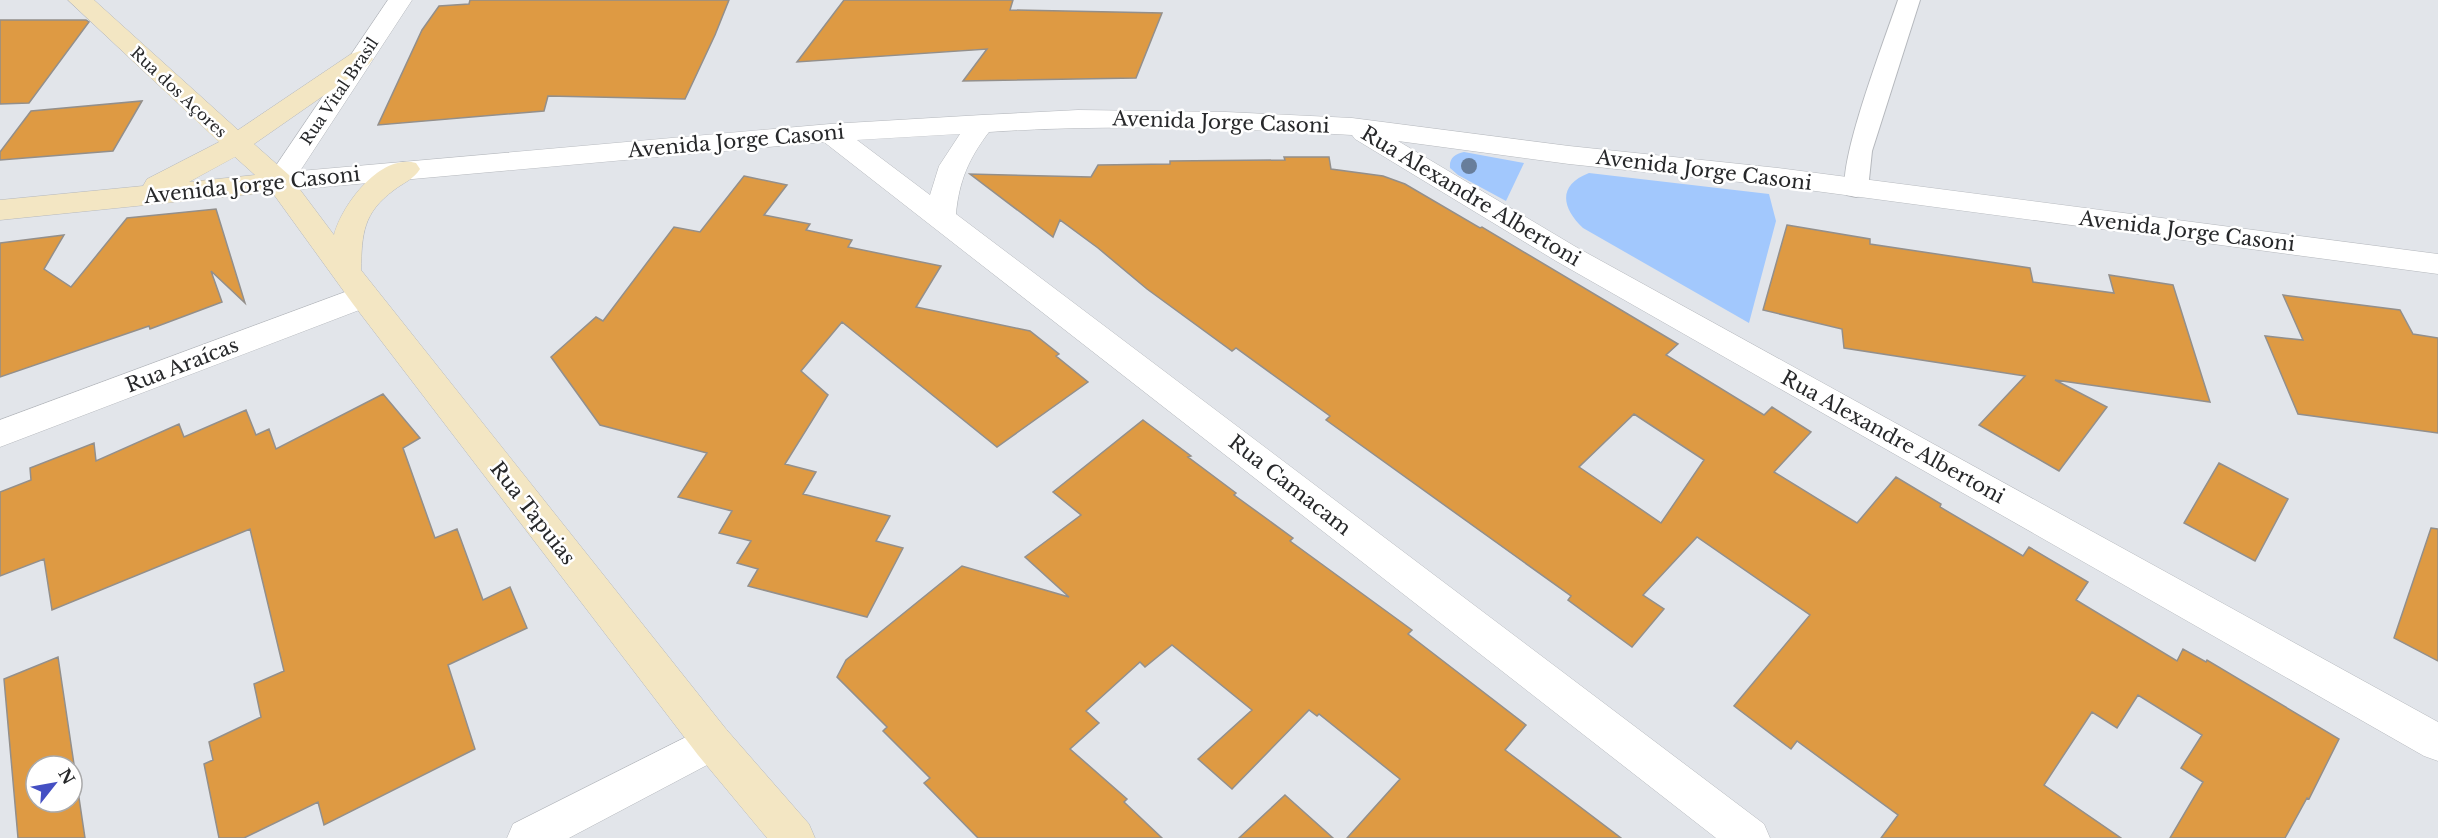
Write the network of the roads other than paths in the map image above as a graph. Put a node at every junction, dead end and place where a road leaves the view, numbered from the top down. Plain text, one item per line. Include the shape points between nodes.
1 (80, 0) edge
2 (400, 0) edge
3 (1909, 0) edge
4 (360, 58) junction
5 (982, 123) junction
6 (1352, 126) junction
7 (830, 133) junction
8 (309, 134) junction
9 (236, 146) junction
10 (406, 169) junction
11 (279, 182) junction
12 (1856, 189) junction
13 (122, 198) junction
14 (0, 210) edge
15 (941, 217) junction
16 (2438, 264) edge
17 (355, 284) junction
18 (0, 434) edge
19 (712, 742) junction
20 (2438, 743) edge
21 (528, 838) edge
22 (794, 838) edge
23 (1749, 838) edge

1 - 9 street, Rua dos Açores
2 - 4 street, Rua Vital Brasil
3 - 12 lane via 1860,152
4 - 8 street, Rua Vital Brasil
4 - 9 street
5 - 6 street, Avenida Jorge Casoni via 1089,118
5 - 7 street, Avenida Jorge Casoni
5 - 15 street via 951,168 943,188
6 - 12 street, Avenida Jorge Casoni
6 - 20 street, Rua Alexandre Albertoni via 1566,254
7 - 10 street, Avenida Jorge Casoni
7 - 15 street, Rua Camacam
8 - 10 street via 342,159
8 - 11 street, Rua Vital Brasil
9 - 11 street, Rua dos Açores
9 - 13 street via 192,170
10 - 11 street, Avenida Jorge Casoni
10 - 17 street via 373,190 353,215 346,241
11 - 13 street, Avenida Jorge Casoni
11 - 17 street, Rua Tapuias
12 - 16 street, Avenida Jorge Casoni
13 - 14 street, Avenida Jorge Casoni
15 - 23 street, Rua Camacam
17 - 18 street, Rua Araícas
17 - 19 street, Rua Tapuias
19 - 21 street
19 - 22 street, Rua Tapuias

